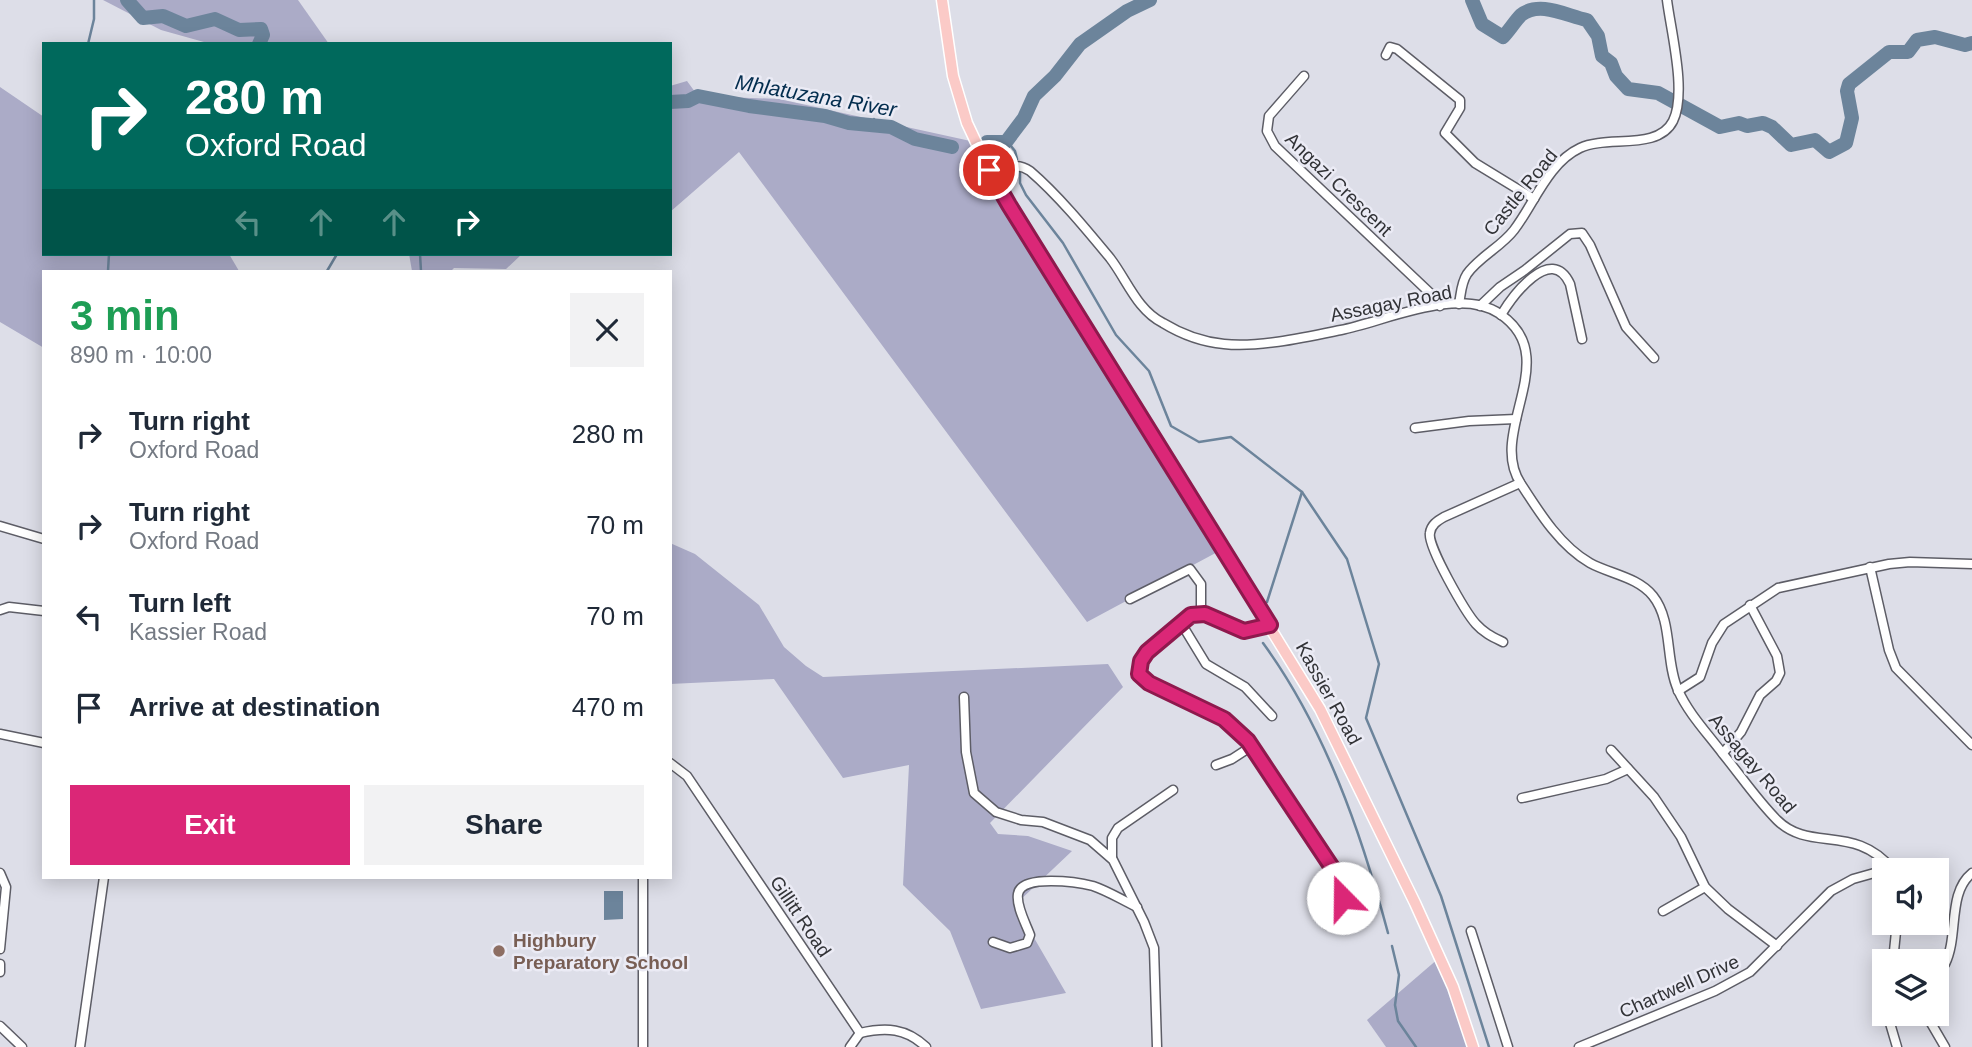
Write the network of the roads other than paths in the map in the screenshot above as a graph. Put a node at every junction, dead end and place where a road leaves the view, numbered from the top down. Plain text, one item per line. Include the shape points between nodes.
1 (942, 0) edge
2 (1667, 0) edge
3 (1387, 55) dead end
4 (1304, 76) dead end
5 (989, 170) junction
6 (1534, 199) junction
7 (1459, 304) junction
8 (1440, 306) junction
9 (1480, 306) junction
10 (1501, 315) junction
11 (1582, 339) dead end
12 (1654, 358) dead end
13 (1516, 419) junction
14 (1415, 428) dead end
15 (1520, 482) junction
16 (0, 526) edge
17 (42, 538) edge
18 (1972, 564) edge
19 (1870, 567) junction
20 (1130, 599) dead end
21 (1750, 605) junction
22 (0, 610) edge
23 (42, 611) edge
24 (1201, 613) junction
25 (1181, 623) junction
26 (1270, 625) junction
27 (1503, 642) dead end
28 (1678, 691) junction
29 (964, 697) dead end
30 (1272, 716) dead end
31 (0, 734) edge
32 (42, 743) edge
33 (1972, 745) edge
34 (1252, 746) junction
35 (1611, 750) dead end
36 (1723, 753) junction
37 (672, 764) edge
38 (1216, 765) dead end
39 (1628, 769) junction
40 (1172, 790) dead end
41 (1522, 798) dead end
42 (1883, 858) edge
43 (1113, 860) junction
44 (0, 873) edge
45 (1972, 873) edge
46 (1872, 874) edge
47 (104, 879) edge
48 (643, 879) edge
49 (1705, 887) junction
50 (1137, 907) junction
51 (1663, 911) dead end
52 (1327, 925) dead end
53 (1471, 930) dead end
54 (993, 942) dead end
55 (1777, 946) junction
56 (0, 949) edge
57 (1949, 950) edge
58 (0, 964) edge
59 (0, 972) edge
60 (0, 1026) edge
61 (1891, 1026) edge
62 (1933, 1026) edge
63 (860, 1033) junction
64 (22, 1047) edge
65 (80, 1047) edge
66 (643, 1047) edge
67 (850, 1047) edge
68 (926, 1047) edge
69 (1157, 1047) edge
70 (1473, 1047) edge
71 (1508, 1047) edge
72 (1579, 1047) edge
73 (1897, 1047) edge
74 (1945, 1047) edge

1 - 5 main road, Kassier Road via 953,76 967,123
2 - 6 street, Castle Road via 1679,83 1670,126 1657,136 1601,142 1574,151
3 - 6 street via 1390,47 1397,49 1460,100 1460,108 1444,132 1475,163
4 - 8 street, Angazi Crescent via 1269,116 1267,131 1275,146
5 - 8 street, Assagay Road via 1014,165 1030,171 1111,260 1142,306 1158,321 1186,335 1249,345 1343,330
5 - 26 main road, Kassier Road
6 - 7 street, Castle Road via 1514,230 1466,275
7 - 8 street, Assagay Road
7 - 9 street, Assagay Road
9 - 10 street, Assagay Road
9 - 12 street via 1570,234 1582,233 1626,327
10 - 11 street via 1529,278 1558,271 1570,284
10 - 13 street, Assagay Road via 1516,330 1525,356 1526,382
13 - 14 street
13 - 15 street, Assagay Road via 1510,454
15 - 27 street via 1437,521 1429,534 1469,616
15 - 28 street, Assagay Road via 1575,552 1652,595 1664,621
16 - 17 street
18 - 19 street via 1910,562
19 - 21 street via 1782,586
19 - 33 street via 1896,668
20 - 24 street via 1190,569 1201,584
21 - 28 street via 1721,627 1700,677
21 - 36 street via 1777,656 1780,673 1760,695 1741,732
22 - 23 street
24 - 25 street
24 - 26 street via 1239,631
25 - 30 street via 1206,664 1245,687
25 - 34 street via 1144,656 1141,677 1224,719
26 - 70 main road, Kassier Road via 1349,765 1440,958
28 - 36 street, Assagay Road
29 - 43 street via 966,752 974,793 996,811 1090,840
31 - 32 street
34 - 38 street
34 - 52 street via 1341,885 1342,905
35 - 39 street
36 - 42 street, Assagay Road via 1784,826 1810,837 1858,844
37 - 63 street, Gillitt Road via 687,776
39 - 41 street via 1606,779
39 - 49 street via 1681,837
40 - 43 street via 1118,828 1112,838
43 - 50 street
44 - 56 street via 6,898
45 - 57 street via 1959,889
46 - 55 street, Chartwell Drive via 1831,891
47 - 65 street
48 - 66 street
49 - 51 street
49 - 55 street
50 - 54 street via 1084,884 1026,883 1017,897 1030,935 1027,943 1010,948
50 - 69 street via 1154,948
53 - 71 street
55 - 72 street, Chartwell Drive via 1750,972 1726,986
58 - 59 street
60 - 64 street
61 - 73 street
62 - 74 street
63 - 67 street
63 - 68 street via 897,1030

